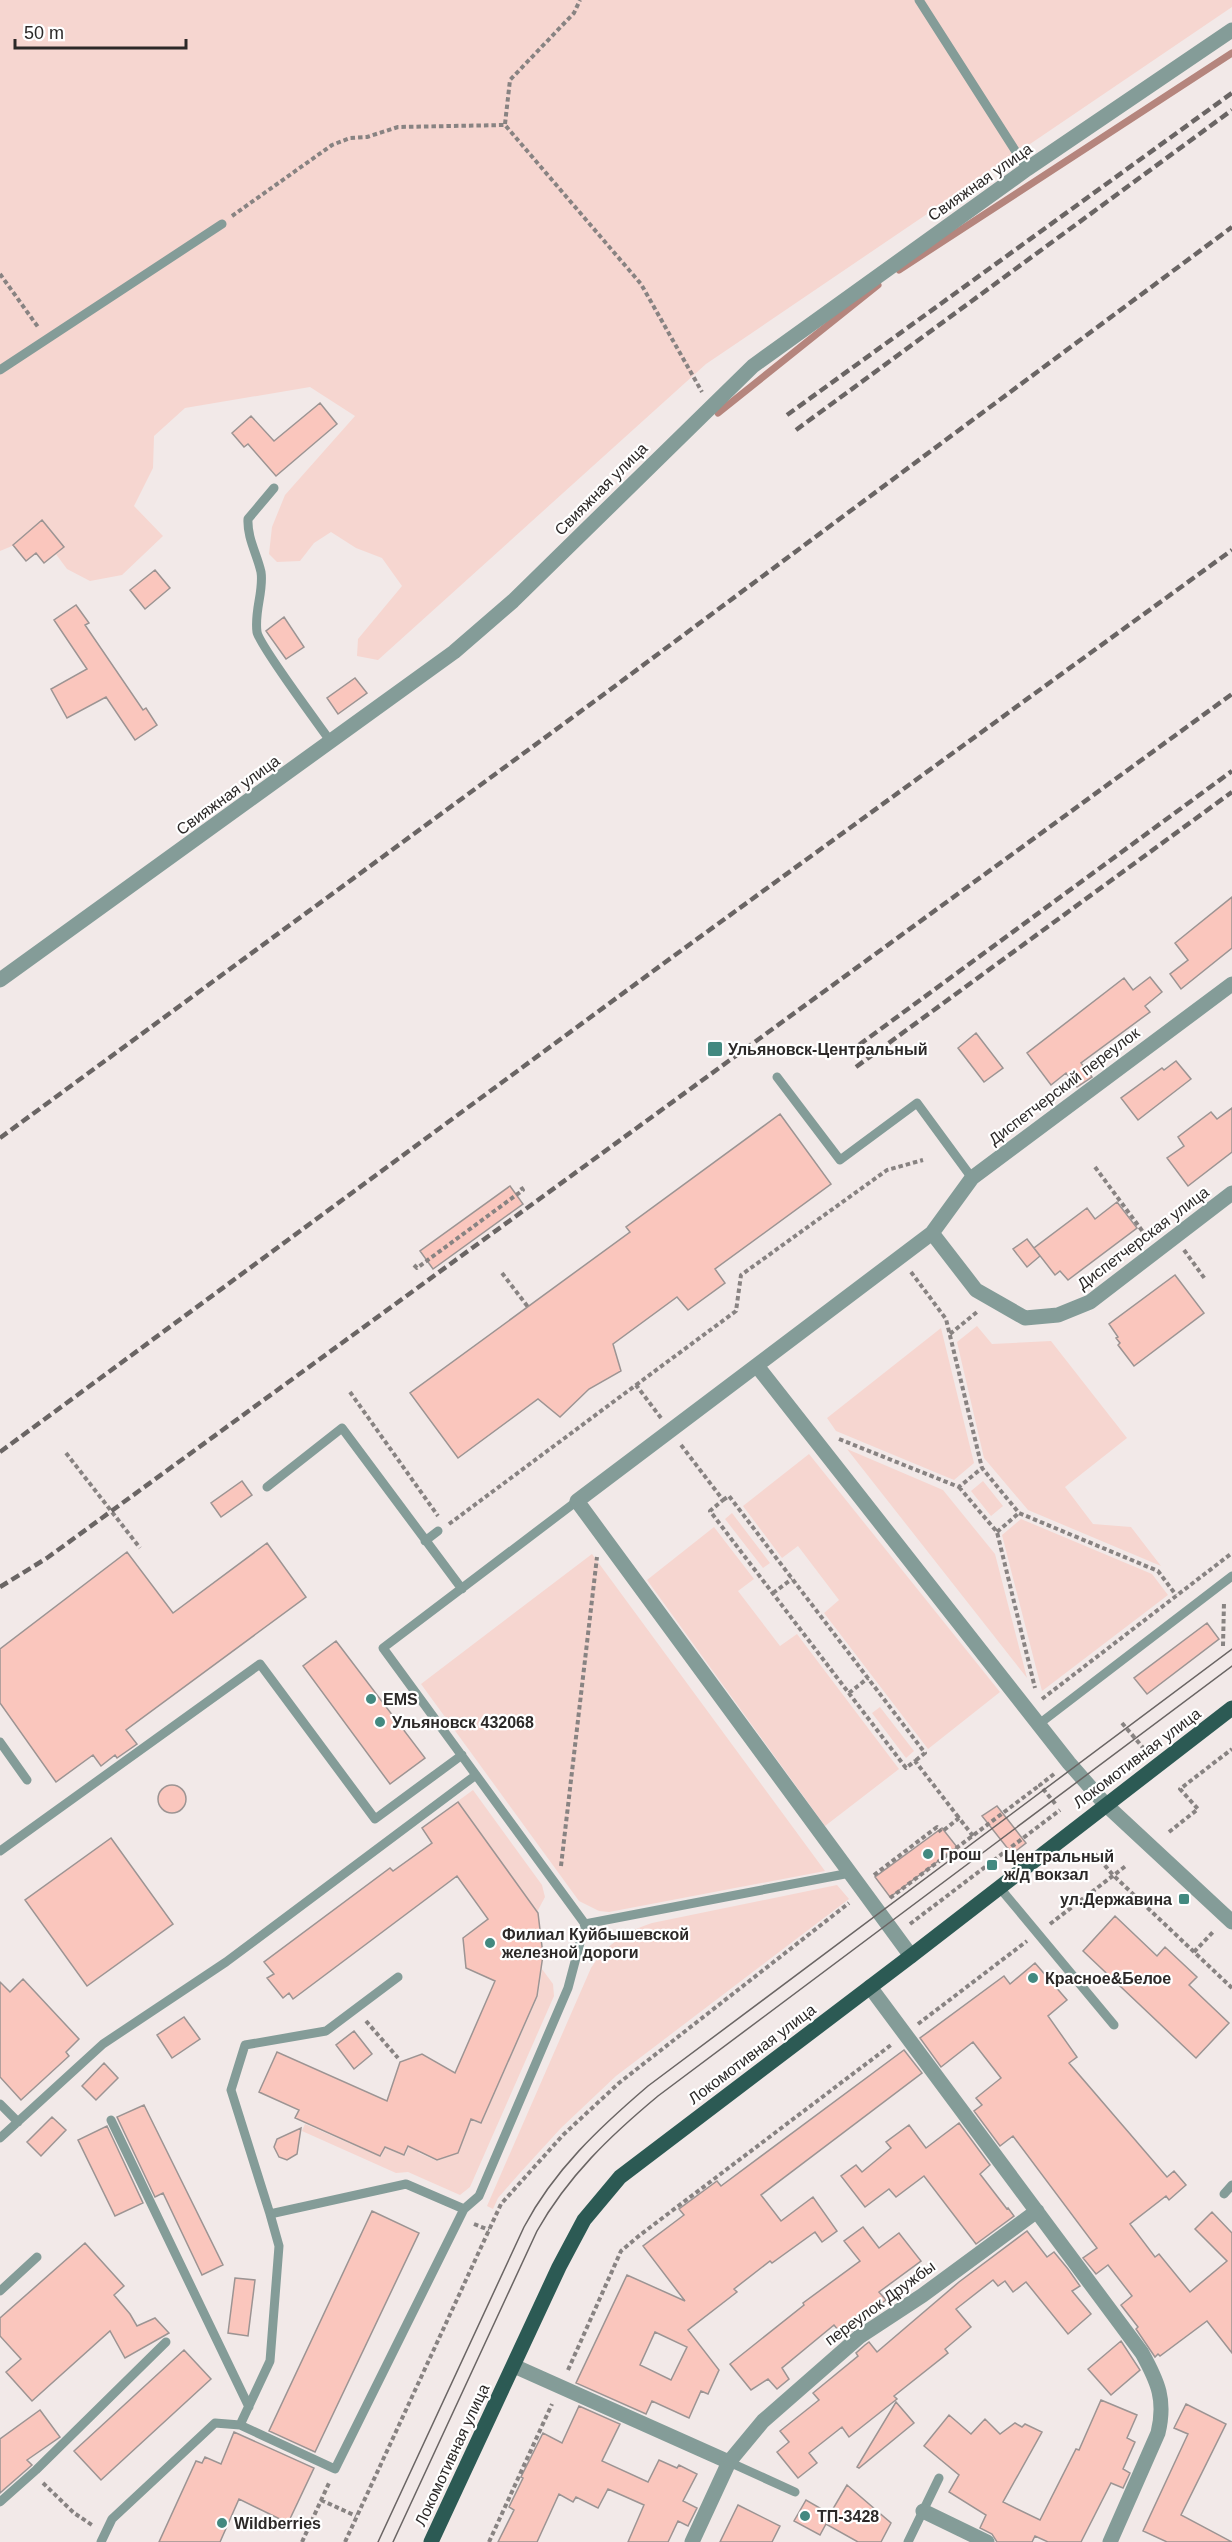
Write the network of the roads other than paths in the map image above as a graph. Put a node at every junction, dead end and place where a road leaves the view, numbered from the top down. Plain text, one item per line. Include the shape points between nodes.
1 (919, 0) edge
2 (1232, 30) edge
3 (1027, 169) junction
4 (222, 224) road end
5 (0, 370) edge
6 (274, 488) dead end
7 (331, 742) junction
8 (0, 980) edge
9 (1232, 984) edge
10 (777, 1077) dead end
11 (972, 1178) junction
12 (1232, 1193) edge
13 (932, 1233) junction
14 (757, 1366) junction
15 (267, 1487) dead end
16 (577, 1501) junction
17 (442, 1529) road end
18 (425, 1541) junction
19 (1232, 1576) edge
20 (462, 1589) junction
21 (1232, 1708) edge
22 (1039, 1724) junction
23 (0, 1742) edge
24 (462, 1755) junction
25 (476, 1775) junction
26 (27, 1780) dead end
27 (1105, 1804) junction
28 (2, 1847) edge
29 (858, 1883) junction
30 (999, 1887) junction
31 (1232, 1922) edge
32 (585, 1924) junction
33 (911, 1956) junction
34 (398, 1977) dead end
35 (870, 1987) junction
36 (1114, 2025) dead end
37 (0, 2104) edge
38 (111, 2120) dead end
39 (18, 2122) junction
40 (0, 2138) edge
41 (1232, 2185) edge
42 (1224, 2194) dead end
43 (464, 2209) junction
44 (1037, 2211) junction
45 (270, 2214) junction
46 (38, 2257) dead end
47 (0, 2291) edge
48 (166, 2342) dead end
49 (513, 2366) junction
50 (249, 2407) junction
51 (240, 2425) junction
52 (729, 2462) junction
53 (939, 2478) dead end
54 (795, 2492) dead end
55 (0, 2502) edge
56 (923, 2511) junction
57 (103, 2538) edge
58 (431, 2542) edge
59 (692, 2542) edge
60 (908, 2542) edge
61 (987, 2542) edge
62 (1110, 2542) edge

1 - 3 lane
2 - 3 street, Свияжная улица
3 - 7 street, Свияжная улица via 753,366 513,601 454,652
4 - 5 lane
6 - 7 lane via 248,519 250,541 261,574 257,635
7 - 8 street, Свияжная улица
9 - 11 street, Диспетчерский переулок
10 - 11 lane via 840,1160 917,1103
11 - 13 street, Диспетчерский переулок
12 - 13 street, Диспетчерская улица via 1090,1302 1058,1314 1025,1318 976,1290
13 - 14 street, Диспетчерский переулок
14 - 16 street, Диспетчерский переулок
14 - 22 street
15 - 18 lane via 342,1428
16 - 20 lane
16 - 29 street
17 - 18 lane
18 - 20 lane
19 - 22 lane
20 - 24 lane via 383,1648
21 - 27 main road, Локомотивная улица
22 - 27 street
23 - 26 lane
24 - 25 lane
24 - 28 lane via 375,1819 260,1664
25 - 32 lane
25 - 39 lane via 226,1962 103,2044
27 - 30 main road, Локомотивная улица
27 - 31 street
29 - 32 lane
29 - 33 street
30 - 33 main road, Локомотивная улица
30 - 36 lane
32 - 43 lane via 568,1988 479,2196
33 - 35 main road, Локомотивная улица
34 - 45 lane via 326,2031 245,2045 231,2090
35 - 44 street
35 - 49 main road, Локомотивная улица via 620,2177 584,2220
37 - 39 lane
38 - 50 lane
39 - 40 lane
41 - 42 lane
43 - 45 lane via 406,2184
43 - 51 lane via 335,2469
44 - 52 street, переулок Дружбы via 859,2337 763,2421
44 - 62 street via 1142,2353 1157,2380 1162,2417 1158,2433
45 - 50 lane via 279,2246 270,2361
46 - 47 lane
48 - 55 lane
49 - 52 street
49 - 58 main road, Локомотивная улица
50 - 51 lane
51 - 57 lane via 215,2423 112,2519
52 - 54 lane
52 - 59 street, переулок Дружбы
53 - 56 lane
56 - 60 lane
56 - 61 street

